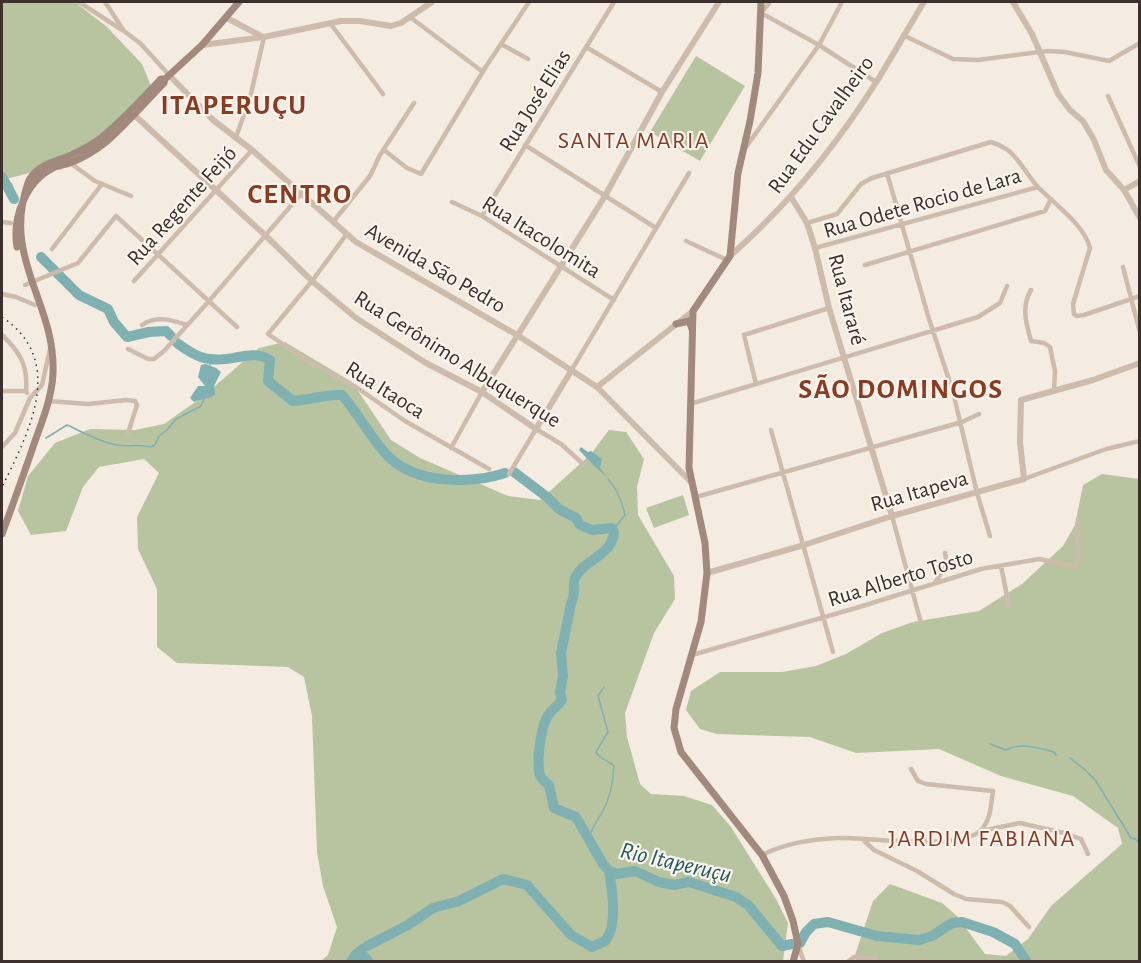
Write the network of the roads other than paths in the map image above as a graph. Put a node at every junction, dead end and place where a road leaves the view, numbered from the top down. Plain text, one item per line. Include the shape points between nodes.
1 (79, 2) edge
2 (105, 2) edge
3 (239, 2) edge
4 (432, 2) edge
5 (529, 2) edge
6 (614, 2) edge
7 (719, 2) edge
8 (761, 2) edge
9 (771, 2) edge
10 (842, 2) edge
11 (924, 2) edge
12 (1013, 2) edge
13 (761, 13) junction
14 (410, 17) junction
15 (227, 18) junction
16 (330, 23) junction
17 (124, 31) junction
18 (903, 35) junction
19 (264, 37) junction
20 (1140, 43) edge
21 (501, 44) junction
22 (202, 45) junction
23 (819, 45) junction
24 (586, 47) junction
25 (1040, 53) junction
26 (528, 59) dead end
27 (483, 72) junction
28 (167, 77) junction
29 (876, 82) junction
30 (662, 92) junction
31 (383, 94) dead end
32 (1108, 96) dead end
33 (414, 103) dead end
34 (132, 113) junction
35 (750, 121) junction
36 (762, 126) junction
37 (236, 137) junction
38 (525, 145) junction
39 (744, 149) junction
40 (252, 150) junction
41 (384, 150) junction
42 (69, 160) junction
43 (1140, 166) edge
44 (689, 172) dead end
45 (887, 173) junction
46 (1140, 180) edge
47 (102, 184) junction
48 (1038, 187) junction
49 (1124, 190) junction
50 (217, 191) junction
51 (301, 194) junction
52 (131, 196) dead end
53 (605, 196) junction
54 (791, 196) junction
55 (1051, 199) junction
56 (452, 202) dead end
57 (482, 216) junction
58 (1140, 218) edge
59 (2, 222) edge
60 (333, 222) junction
61 (807, 223) junction
62 (11, 224) junction
63 (902, 224) junction
64 (656, 228) junction
65 (733, 234) junction
66 (346, 235) junction
67 (266, 236) junction
68 (750, 238) junction
69 (686, 241) dead end
70 (815, 248) junction
71 (52, 249) dead end
72 (910, 252) junction
73 (159, 254) junction
74 (728, 258) junction
75 (561, 265) junction
76 (865, 265) dead end
77 (1123, 267) dead end
78 (134, 281) dead end
79 (312, 281) junction
80 (24, 282) joint
81 (1007, 286) dead end
82 (1031, 290) dead end
83 (2, 294) edge
84 (1140, 296) edge
85 (1129, 299) junction
86 (614, 300) junction
87 (209, 302) junction
88 (35, 305) junction
89 (829, 308) junction
90 (693, 311) junction
91 (676, 324) junction
92 (142, 325) dead end
93 (187, 325) junction
94 (237, 327) dead end
95 (934, 331) junction
96 (1140, 333) edge
97 (693, 334) junction
98 (2, 335) edge
99 (517, 335) junction
100 (50, 348) junction
101 (128, 349) dead end
102 (845, 357) junction
103 (1140, 363) edge
104 (571, 371) junction
105 (756, 384) junction
106 (597, 387) junction
107 (26, 390) junction
108 (2, 391) edge
109 (1054, 391) junction
110 (482, 393) junction
111 (30, 398) junction
112 (49, 401) junction
113 (690, 404) junction
114 (979, 414) dead end
115 (962, 422) junction
116 (536, 429) junction
117 (771, 430) dead end
118 (128, 433) dead end
119 (1140, 441) edge
120 (2, 447) edge
121 (451, 448) junction
122 (871, 448) junction
123 (689, 460) junction
124 (583, 464) dead end
125 (676, 467) junction
126 (489, 470) dead end
127 (509, 474) dead end
128 (784, 474) junction
129 (1024, 479) junction
130 (691, 482) junction
131 (977, 493) junction
132 (696, 498) junction
133 (892, 516) junction
134 (1078, 521) dead end
135 (2, 534) edge
136 (990, 536) dead end
137 (804, 545) junction
138 (945, 553) dead end
139 (1001, 566) junction
140 (707, 573) junction
141 (934, 583) junction
142 (912, 590) junction
143 (1009, 606) dead end
144 (825, 617) junction
145 (921, 623) dead end
146 (833, 652) dead end
147 (692, 655) junction
148 (911, 769) dead end
149 (981, 831) junction
150 (862, 839) junction
151 (1088, 854) dead end
152 (762, 855) junction
153 (1029, 927) dead end
154 (798, 944) junction
155 (876, 958) dead end
156 (793, 962) edge
157 (804, 962) edge
158 (847, 962) edge

1 - 17 street
2 - 17 street
3 - 15 main road
4 - 14 street
5 - 21 street
6 - 24 street, Rua José Elias
7 - 30 street
8 - 13 main road
9 - 13 street
10 - 23 street
11 - 18 street, Rua Edu Cavalheiro
12 - 25 street
13 - 23 street
13 - 35 main road via 758,74
14 - 16 street via 391,26 360,21
14 - 27 street
15 - 19 street
15 - 22 main road
16 - 19 street
16 - 31 street
17 - 28 street via 141,44
18 - 25 street via 953,59
18 - 29 street, Rua Edu Cavalheiro
19 - 22 street
19 - 37 street
20 - 25 street via 1109,61 1065,52
21 - 26 street
21 - 27 street
22 - 28 main road
23 - 29 street
23 - 36 street
24 - 30 street
24 - 38 street, Rua José Elias
25 - 49 street via 1058,94 1083,121 1106,170
27 - 41 street via 421,174
28 - 34 main road
28 - 37 street, Avenida São Pedro
29 - 54 street, Rua Edu Cavalheiro
30 - 53 street
32 - 43 street
33 - 41 street
34 - 42 main road
34 - 50 street, Rua Gerônimo Albuquerque
35 - 36 street via 754,127
35 - 39 main road
36 - 39 street
37 - 40 street, Avenida São Pedro
38 - 53 street
38 - 57 street, Rua José Elias
39 - 65 main road
40 - 50 street, Rua Regente Feijó
40 - 51 street, Avenida São Pedro
41 - 60 street via 370,176
42 - 47 street
42 - 62 main road via 47,163 37,170 29,179
42 - 62 main road via 41,175 30,189 16,225 16,261
44 - 64 street
45 - 48 street via 991,142 1009,151
45 - 61 street via 861,184 837,214
45 - 63 street
46 - 49 street
47 - 52 street
47 - 71 street
48 - 55 street
48 - 63 street, Rua Odete Rocio de Lara
49 - 58 street
50 - 67 street, Rua Gerônimo Albuquerque
50 - 73 street, Rua Regente Feijó
51 - 60 street, Avenida São Pedro
51 - 67 street
53 - 64 street
53 - 75 street
54 - 61 street, Rua Itararé
54 - 68 street, Rua Edu Cavalheiro
55 - 72 street via 1045,211
55 - 85 street via 1088,240 1090,248 1073,304 1074,314 1083,315
56 - 57 street, Rua Itacolomita
57 - 75 street, Rua Itacolomita
59 - 62 street
60 - 66 street, Avenida São Pedro
61 - 70 street, Rua Itararé
63 - 70 street, Rua Odete Rocio de Lara
63 - 72 street
64 - 86 street
65 - 68 street via 740,241
65 - 74 main road
66 - 79 street
66 - 99 street, Avenida São Pedro
67 - 79 street, Rua Gerônimo Albuquerque
67 - 87 street
68 - 74 street, Rua Edu Cavalheiro
69 - 74 street
70 - 89 street, Rua Itararé
72 - 76 street
72 - 95 street
73 - 78 street, Rua Regente Feijó
73 - 80 street via 116,216 78,263
73 - 87 street
74 - 90 main road
75 - 86 street, Rua Itacolomita
75 - 99 street
77 - 85 street
79 - 110 street, Rua Gerônimo Albuquerque via 392,342
79 - 121 street, Rua Itaoca via 268,334
80 - 88 main road
81 - 95 street via 1000,303 978,317
82 - 109 street via 1025,303 1028,331 1031,341 1050,348
83 - 88 street
84 - 85 street
85 - 96 street
86 - 104 street
87 - 93 street
87 - 94 street
88 - 100 main road
89 - 102 street, Rua Itararé
89 - 105 street via 744,335
90 - 91 street
90 - 97 main road
91 - 97 main road via 688,321
91 - 106 street
92 - 93 street via 159,319
93 - 101 street via 154,359
95 - 102 street
95 - 115 street
97 - 113 main road
98 - 107 street via 25,367
99 - 104 street, Avenida São Pedro
99 - 110 street
100 - 111 street via 42,385
100 - 112 main road via 53,372
102 - 105 street
102 - 122 street, Rua Itararé
103 - 109 street
104 - 106 street, Avenida São Pedro
104 - 116 street
105 - 113 street
106 - 125 street, Avenida São Pedro
107 - 108 street
107 - 111 street
109 - 129 street via 1022,400 1020,442
110 - 116 street, Rua Gerônimo Albuquerque
110 - 121 street
111 - 120 street via 15,433
112 - 118 street via 135,401
112 - 135 main road
113 - 123 main road
114 - 115 street
115 - 122 street
115 - 131 street
116 - 124 street, Rua Gerônimo Albuquerque
116 - 127 street
117 - 128 street
119 - 129 street, Rua Itapeva
121 - 126 street, Rua Itaoca
122 - 128 street
122 - 133 street, Rua Itararé
123 - 125 street via 683,467
123 - 130 main road
125 - 130 street, Avenida São Pedro
128 - 132 street
128 - 137 street
129 - 131 street, Rua Itapeva
130 - 132 main road
131 - 133 street, Rua Itapeva
131 - 136 street
132 - 140 main road
133 - 137 street, Rua Itapeva
133 - 142 street, Rua Itararé
134 - 139 street, Rua Alberto Tosto via 1076,565 1039,559
137 - 140 street, Rua Itapeva
137 - 144 street
138 - 141 street via 948,564
139 - 141 street, Rua Alberto Tosto
139 - 143 street
140 - 147 main road via 704,607
141 - 142 street, Rua Alberto Tosto
142 - 144 street, Rua Alberto Tosto
142 - 145 street, Rua Itararé
144 - 146 street
144 - 147 street, Rua Alberto Tosto
147 - 152 main road via 676,709 676,741 694,770
148 - 149 street via 918,781 926,784 993,791 988,819
149 - 150 street via 933,842
149 - 151 street via 1020,823 1037,826 1081,839
150 - 152 street via 805,842
150 - 153 street via 874,850 954,894 1010,906
152 - 154 main road via 788,905
154 - 156 main road
154 - 157 street
155 - 158 street via 854,957

